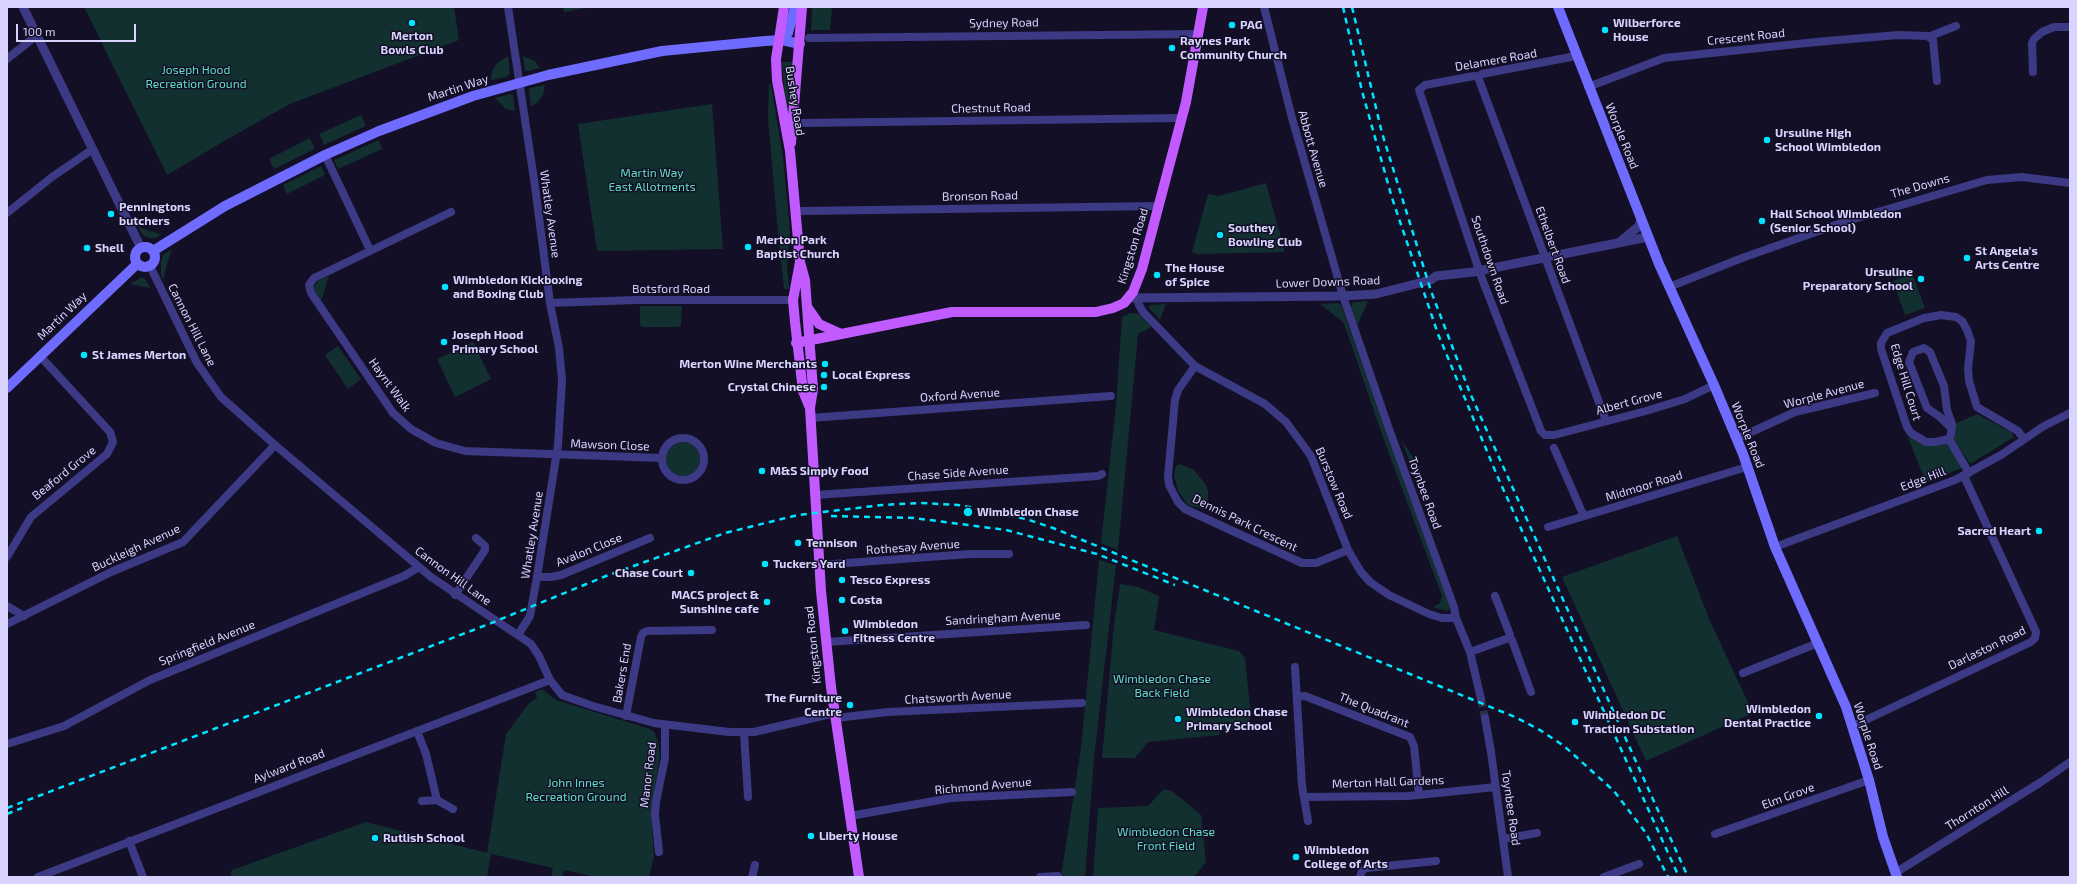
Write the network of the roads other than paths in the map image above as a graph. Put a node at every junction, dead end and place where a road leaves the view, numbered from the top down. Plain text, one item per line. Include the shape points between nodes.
1 (23, 7) edge
2 (508, 7) edge
3 (784, 7) edge
4 (795, 7) edge
5 (802, 7) edge
6 (1204, 7) edge
7 (1264, 7) edge
8 (1558, 7) edge
9 (1956, 26) dead end
10 (2070, 27) edge
11 (1199, 34) junction
12 (36, 36) junction
13 (809, 38) dead end
14 (1930, 38) junction
15 (780, 40) junction
16 (800, 44) junction
17 (1576, 56) junction
18 (7, 59) edge
19 (2033, 72) dead end
20 (1478, 77) junction
21 (519, 82) junction
22 (1937, 82) dead end
23 (1588, 87) junction
24 (1420, 88) joint
25 (1182, 118) junction
26 (801, 123) dead end
27 (93, 149) junction
28 (790, 151) junction
29 (325, 155) junction
30 (2070, 183) edge
31 (1158, 206) junction
32 (802, 211) dead end
33 (451, 212) dead end
34 (7, 213) edge
35 (1641, 218) junction
36 (1648, 237) junction
37 (1618, 244) junction
38 (141, 248) junction
39 (370, 250) junction
40 (153, 251) junction
41 (1545, 257) junction
42 (800, 262) junction
43 (137, 264) junction
44 (150, 266) junction
45 (1480, 271) junction
46 (1669, 287) junction
47 (1343, 296) junction
48 (1133, 298) junction
49 (793, 300) junction
50 (550, 303) junction
51 (807, 306) junction
52 (841, 334) junction
53 (808, 340) junction
54 (796, 343) junction
55 (40, 356) junction
56 (1195, 366) junction
57 (1714, 385) junction
58 (7, 388) edge
59 (1875, 393) dead end
60 (1111, 396) dead end
61 (810, 413) junction
62 (2070, 414) edge
63 (1606, 421) junction
64 (1951, 428) junction
65 (1548, 435) joint
66 (1736, 439) junction
67 (1949, 439) junction
68 (2024, 439) junction
69 (275, 445) junction
70 (1554, 448) dead end
71 (557, 455) junction
72 (662, 458) junction
73 (1748, 467) junction
74 (1102, 474) dead end
75 (1966, 474) junction
76 (815, 495) junction
77 (1585, 515) junction
78 (1548, 527) dead end
79 (476, 538) dead end
80 (650, 538) dead end
81 (1775, 547) junction
82 (1348, 550) junction
83 (1009, 554) dead end
84 (7, 557) edge
85 (819, 565) junction
86 (419, 567) junction
87 (537, 577) junction
88 (455, 594) junction
89 (1495, 596) dead end
90 (7, 606) edge
91 (24, 616) junction
92 (1456, 618) junction
93 (7, 624) edge
94 (1086, 625) dead end
95 (712, 630) dead end
96 (518, 635) junction
97 (1509, 638) junction
98 (826, 642) junction
99 (1818, 643) junction
100 (1470, 652) junction
101 (1295, 667) dead end
102 (1742, 673) dead end
103 (550, 680) junction
104 (1531, 692) dead end
105 (1297, 697) junction
106 (1481, 699) tunnel mouth
107 (1082, 703) dead end
108 (626, 716) junction
109 (835, 716) junction
110 (1485, 718) tunnel mouth
111 (665, 726) junction
112 (1853, 726) junction
113 (417, 732) junction
114 (744, 733) junction
115 (7, 744) edge
116 (2070, 762) edge
117 (1869, 780) junction
118 (1496, 787) junction
119 (1072, 792) dead end
120 (1419, 795) junction
121 (748, 797) dead end
122 (1304, 797) junction
123 (437, 800) junction
124 (422, 801) dead end
125 (453, 809) dead end
126 (850, 816) junction
127 (1308, 821) dead end
128 (1537, 833) dead end
129 (1715, 834) dead end
130 (1503, 839) junction
131 (129, 841) junction
132 (659, 852) dead end
133 (1436, 861) dead end
134 (1639, 864) dead end
135 (755, 865) dead end
136 (1896, 875) edge
137 (1058, 876) edge
138 (38, 877) edge
139 (143, 877) edge
140 (752, 877) edge
141 (859, 877) edge
142 (1040, 877) edge
143 (1360, 877) edge
144 (1508, 877) edge
145 (1604, 877) edge

1 - 12 street
2 - 21 street, Whatley Avenue
3 - 15 main road, Bushey Road
4 - 15 main road, Bushey Road via 788,34
5 - 16 main road, Bushey Road
6 - 11 main road, Kingston Road
7 - 47 street, Abbott Avenue via 1292,118
8 - 17 main road, Worple Road
9 - 14 street
10 - 19 street via 2054,27 2034,39
11 - 13 street, Sydney Road
11 - 25 main road, Kingston Road
12 - 18 street
12 - 27 street
14 - 22 street via 1934,43
14 - 23 street, Crescent Road via 1872,37 1664,58
15 - 16 main road, Martin Way
15 - 21 main road, Martin Way via 662,51
15 - 28 main road, Bushey Road via 776,59 777,80
16 - 28 main road, Bushey Road
17 - 20 street, Delamere Road via 1482,74
17 - 23 main road, Worple Road
20 - 24 street, Delamere Road via 1425,85
20 - 41 street, Ethelbert Road
21 - 29 main road, Martin Way via 379,130
21 - 50 street, Whatley Avenue
23 - 35 main road, Worple Road
24 - 45 street, Southdown Road
25 - 26 street, Chestnut Road
25 - 31 main road, Kingston Road
27 - 34 street via 52,177
27 - 38 street
28 - 42 main road, Bushey Road
29 - 39 street
29 - 40 main road, Martin Way via 225,206
30 - 46 street, The Downs via 2022,177 1987,180 1847,221 1752,254
31 - 32 street, Bronson Road
31 - 48 main road, Kingston Road
33 - 39 street, Haynt Walk
35 - 36 main road, Worple Road
35 - 37 street, Lower Downs Road via 1635,230
36 - 37 street, Lower Downs Road
36 - 46 main road, Worple Road
37 - 41 street, Lower Downs Road
38 - 40 main road via 148,247
38 - 43 main road via 134,256
39 - 71 street, Haynt Walk via 314,278 309,290 398,418 411,429 436,443 455,449
40 - 44 main road via 155,258
41 - 45 street, Lower Downs Road
41 - 63 street, Ethelbert Road
42 - 49 main road, Bushey Road
42 - 51 main road, Bushey Road via 805,280
43 - 44 main road via 143,268
43 - 55 main road, Martin Way
44 - 69 street, Cannon Hill Lane via 197,363 208,380 229,405
45 - 47 street, Lower Downs Road via 1436,276 1431,280 1384,292
45 - 65 street, Southdown Road via 1541,431
46 - 57 main road, Worple Road
47 - 48 street, Lower Downs Road
47 - 92 street, Toynbee Road
48 - 52 main road, Kingston Road via 1113,308 1096,312 952,312
48 - 56 street, Burstow Road
49 - 50 street, Botsford Road
49 - 54 main road, Bushey Road
50 - 71 street, Whatley Avenue via 562,380
51 - 52 main road via 819,324
51 - 53 main road, Bushey Road
52 - 53 main road, Kingston Road
53 - 54 main road, Kingston Road
53 - 61 main road, Kingston Road via 813,389
54 - 61 main road, Kingston Road via 803,391
55 - 58 main road, Martin Way
55 - 84 street, Beaford Grove via 110,432 113,442 107,454 31,517
56 - 82 street, Burstow Road via 1265,404 1286,422 1311,456
56 - 82 street, Dennis Park Crescent via 1181,385 1175,400 1168,476 1169,485 1178,502 1185,509 1302,564 1316,563
57 - 63 street, Albert Grove via 1685,399
57 - 66 main road, Worple Road
59 - 66 street, Worple Avenue via 1795,412
60 - 61 street, Oxford Avenue
61 - 76 main road, Kingston Road
62 - 68 street, Edge Hill
63 - 65 street, Albert Grove
64 - 64 street, Edge Hill Court via 1927,408 1909,362 1913,352 1924,348 1930,352 1944,386
64 - 67 street, Edge Hill Court
66 - 73 main road, Worple Road
67 - 68 street, Edge Hill Court via 1926,442 1911,433 1881,349 1881,343 1887,333 1924,318 1940,315 1956,317 1967,330 1971,342 1969,381 1978,407 2018,431
67 - 75 street
68 - 75 street, Edge Hill
69 - 86 street, Cannon Hill Lane
69 - 91 street, Buckleigh Avenue via 183,542 112,572
70 - 77 street
71 - 72 street, Mawson Close
71 - 87 street, Whatley Avenue
72 - 72 street, Mawson Close via 667,445 680,438 695,441 700,446 705,460 704,467 695,477 682,481 676,480 665,471
73 - 77 street, Midmoor Road
73 - 81 main road, Worple Road
74 - 76 street, Chase Side Avenue
75 - 81 street, Edge Hill
75 - 112 street, Darlaston Road via 2036,632 2035,638
76 - 85 main road, Kingston Road
77 - 78 street, Midmoor Road
79 - 88 street via 485,546 485,550
80 - 87 street, Avalon Close via 561,575
81 - 99 main road, Worple Road
82 - 92 street, Burstow Road via 1361,572 1384,592 1428,614
83 - 85 street, Rothesay Avenue via 970,554
85 - 98 main road, Kingston Road
86 - 88 street, Cannon Hill Lane
86 - 115 street, Springfield Avenue via 404,576 150,680 64,726
87 - 96 street, Whatley Avenue via 530,616
88 - 96 street, Cannon Hill Lane
89 - 97 street
90 - 91 street
91 - 93 street, Buckleigh Avenue
92 - 100 street, Toynbee Road
94 - 98 street, Sandringham Avenue
95 - 108 street, Bakers End via 643,633
96 - 103 street, Cannon Hill Lane via 535,649
97 - 100 street
97 - 104 street via 1512,640
98 - 109 main road, Kingston Road
99 - 102 street
99 - 112 main road, Worple Road
100 - 106 street, Toynbee Road
101 - 105 street
103 - 108 street, Cannon Hill Lane via 562,695
103 - 113 street, Aylward Road
105 - 120 street, The Quadrant via 1306,696 1410,737 1414,746
105 - 122 street
107 - 109 street, Chatsworth Avenue
108 - 111 street, Cannon Hill Lane
109 - 114 street, Cannon Hill Lane
109 - 126 main road, Kingston Road
110 - 118 street, Toynbee Road
111 - 114 street, Cannon Hill Lane
111 - 132 street, Manor Road via 665,758 655,815
112 - 117 main road, Worple Road
113 - 123 street via 426,754
113 - 131 street, Aylward Road
114 - 121 street
116 - 136 street, Thornton Hill
117 - 129 street, Elm Grove
117 - 136 main road, Worple Road
118 - 120 street, Merton Hall Gardens
118 - 130 street, Toynbee Road
119 - 126 street, Richmond Avenue via 957,797
120 - 122 street, Merton Hall Gardens
122 - 127 street
123 - 124 street
123 - 125 street
126 - 141 main road, Kingston Road
128 - 130 street
130 - 144 street, Toynbee Road
131 - 138 street, Aylward Road
131 - 139 street
133 - 143 street via 1366,868
134 - 145 street
135 - 140 street
137 - 142 street

